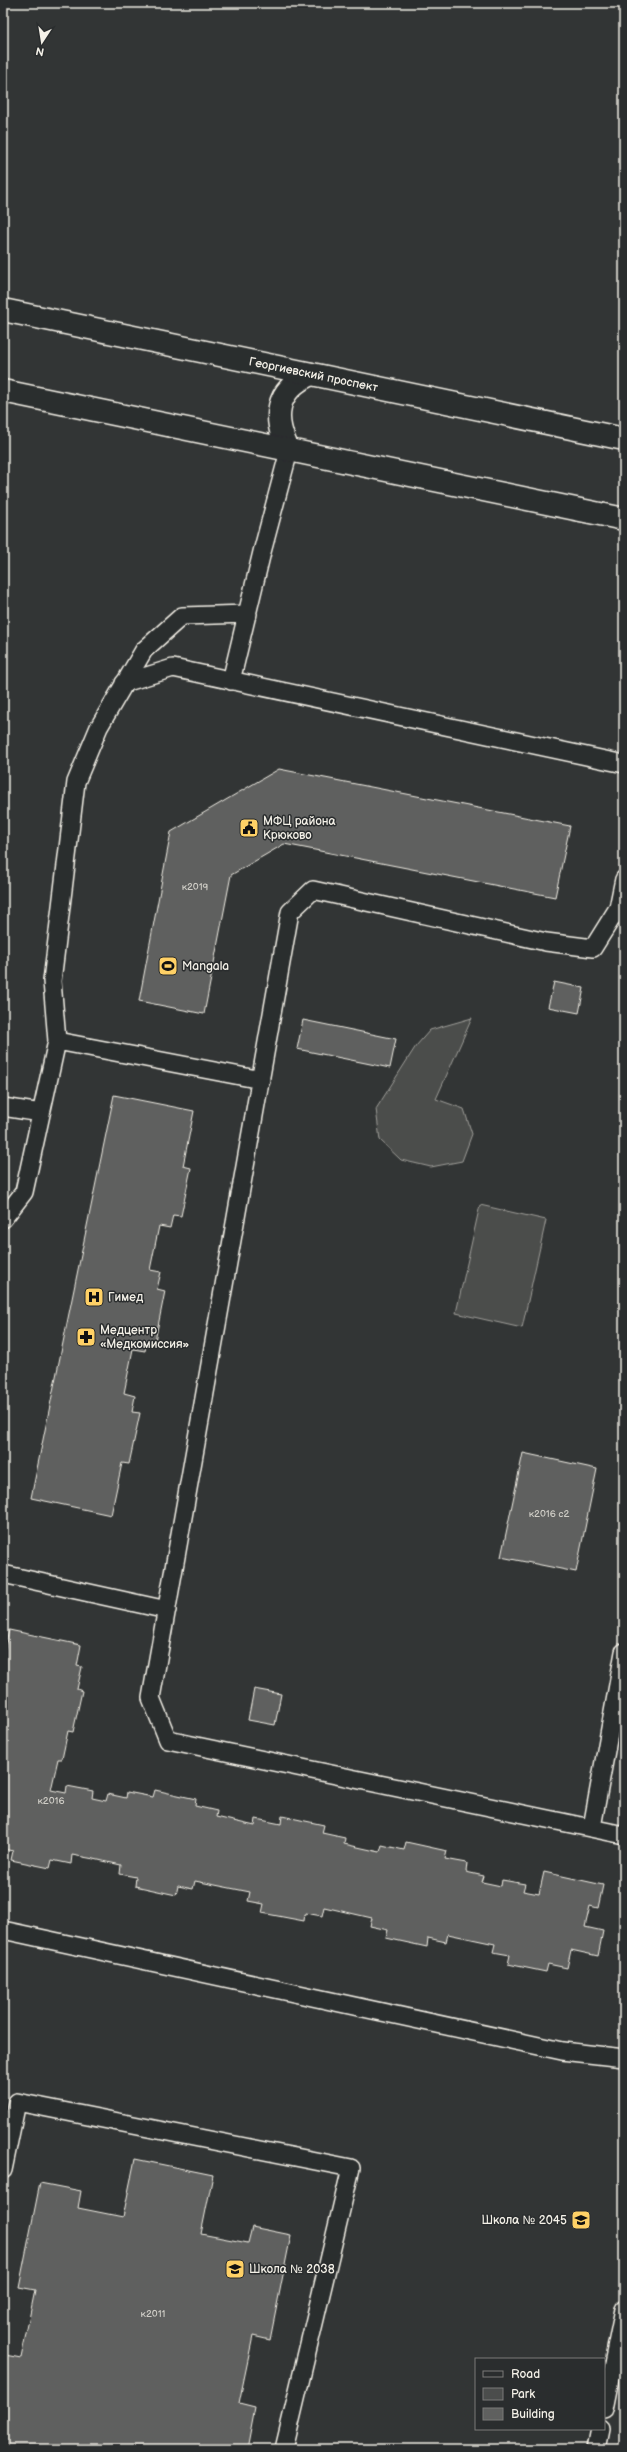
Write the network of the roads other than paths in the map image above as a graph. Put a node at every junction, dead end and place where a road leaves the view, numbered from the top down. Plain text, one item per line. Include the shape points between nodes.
1 (3, 310) edge
2 (311, 374) junction
3 (3, 391) edge
4 (624, 438) edge
5 (289, 451) junction
6 (624, 519) edge
7 (248, 614) junction
8 (231, 681) junction
9 (124, 683) junction
10 (624, 764) edge
11 (624, 879) edge
12 (57, 1041) junction
13 (261, 1080) junction
14 (3, 1107) edge
15 (41, 1113) junction
16 (3, 1219) edge
17 (3, 1574) edge
18 (167, 1610) junction
19 (624, 1652) edge
20 (592, 1827) junction
21 (624, 1835) edge
22 (3, 1930) edge
23 (624, 2058) edge
24 (3, 2170) edge
25 (624, 2309) edge
26 (605, 2404) edge
27 (600, 2430) edge
28 (284, 2449) edge
29 (596, 2449) edge

1 - 2 main road, Георгиевский проспект
2 - 4 main road, Георгиевский проспект
2 - 5 main road via 295,381 286,392 280,408 278,420
3 - 5 main road
5 - 6 main road
5 - 7 lane
7 - 8 lane
7 - 9 lane via 182,616 144,650
8 - 9 lane via 173,668
8 - 10 lane
9 - 12 lane via 99,727 76,782 52,981
11 - 13 lane via 618,908 593,948 546,942 313,890 290,912
12 - 13 lane
12 - 15 lane
13 - 18 lane
14 - 15 lane
15 - 16 lane via 24,1192
17 - 18 lane
18 - 20 lane via 151,1698 168,1740
19 - 20 lane
20 - 21 lane
22 - 23 lane via 562,2051
24 - 28 lane via 17,2102 351,2168
25 - 26 lane
27 - 29 lane

